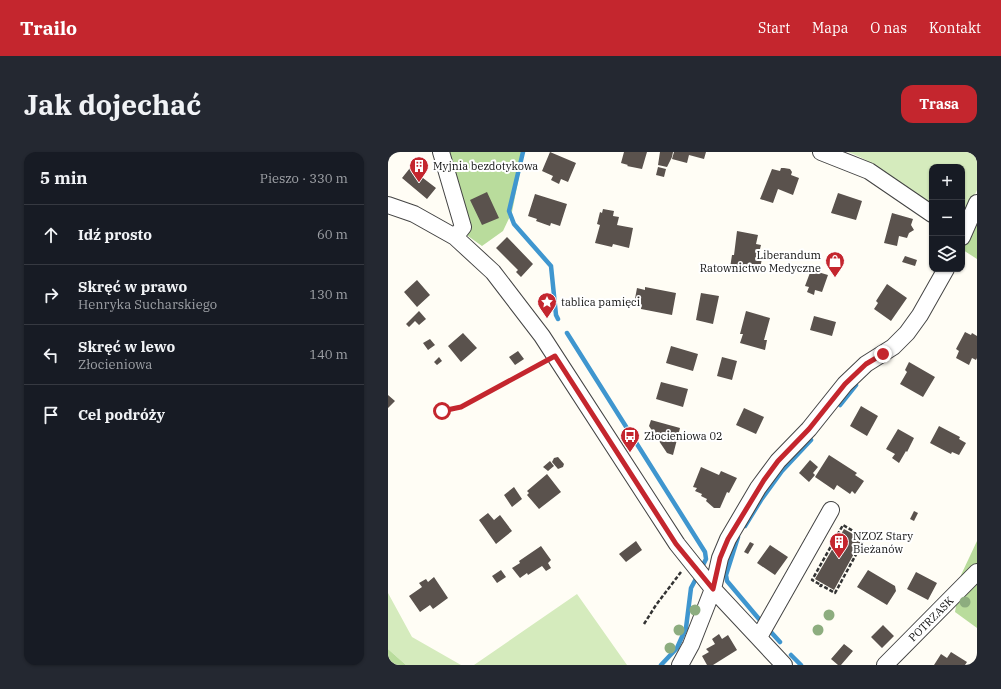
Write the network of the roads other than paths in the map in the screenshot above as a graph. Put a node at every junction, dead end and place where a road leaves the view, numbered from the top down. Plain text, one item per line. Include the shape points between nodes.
1 (441, 152) edge
2 (821, 152) edge
3 (977, 203) edge
4 (388, 205) edge
5 (929, 212) edge
6 (965, 229) edge
7 (455, 237) junction
8 (944, 272) edge
9 (831, 510) dead end
10 (977, 572) edge
11 (709, 584) junction
12 (759, 637) junction
13 (680, 665) edge
14 (784, 665) edge
15 (885, 665) edge

1 - 7 street via 463,227
2 - 5 street via 869,171
3 - 6 street
4 - 7 street via 414,214
7 - 11 street via 493,272 542,336 650,503
8 - 11 street via 907,333 893,347 852,377 809,429 778,461 728,539
9 - 12 street
10 - 15 street, POTRZASK
11 - 12 street
11 - 13 street via 691,644
12 - 14 street

